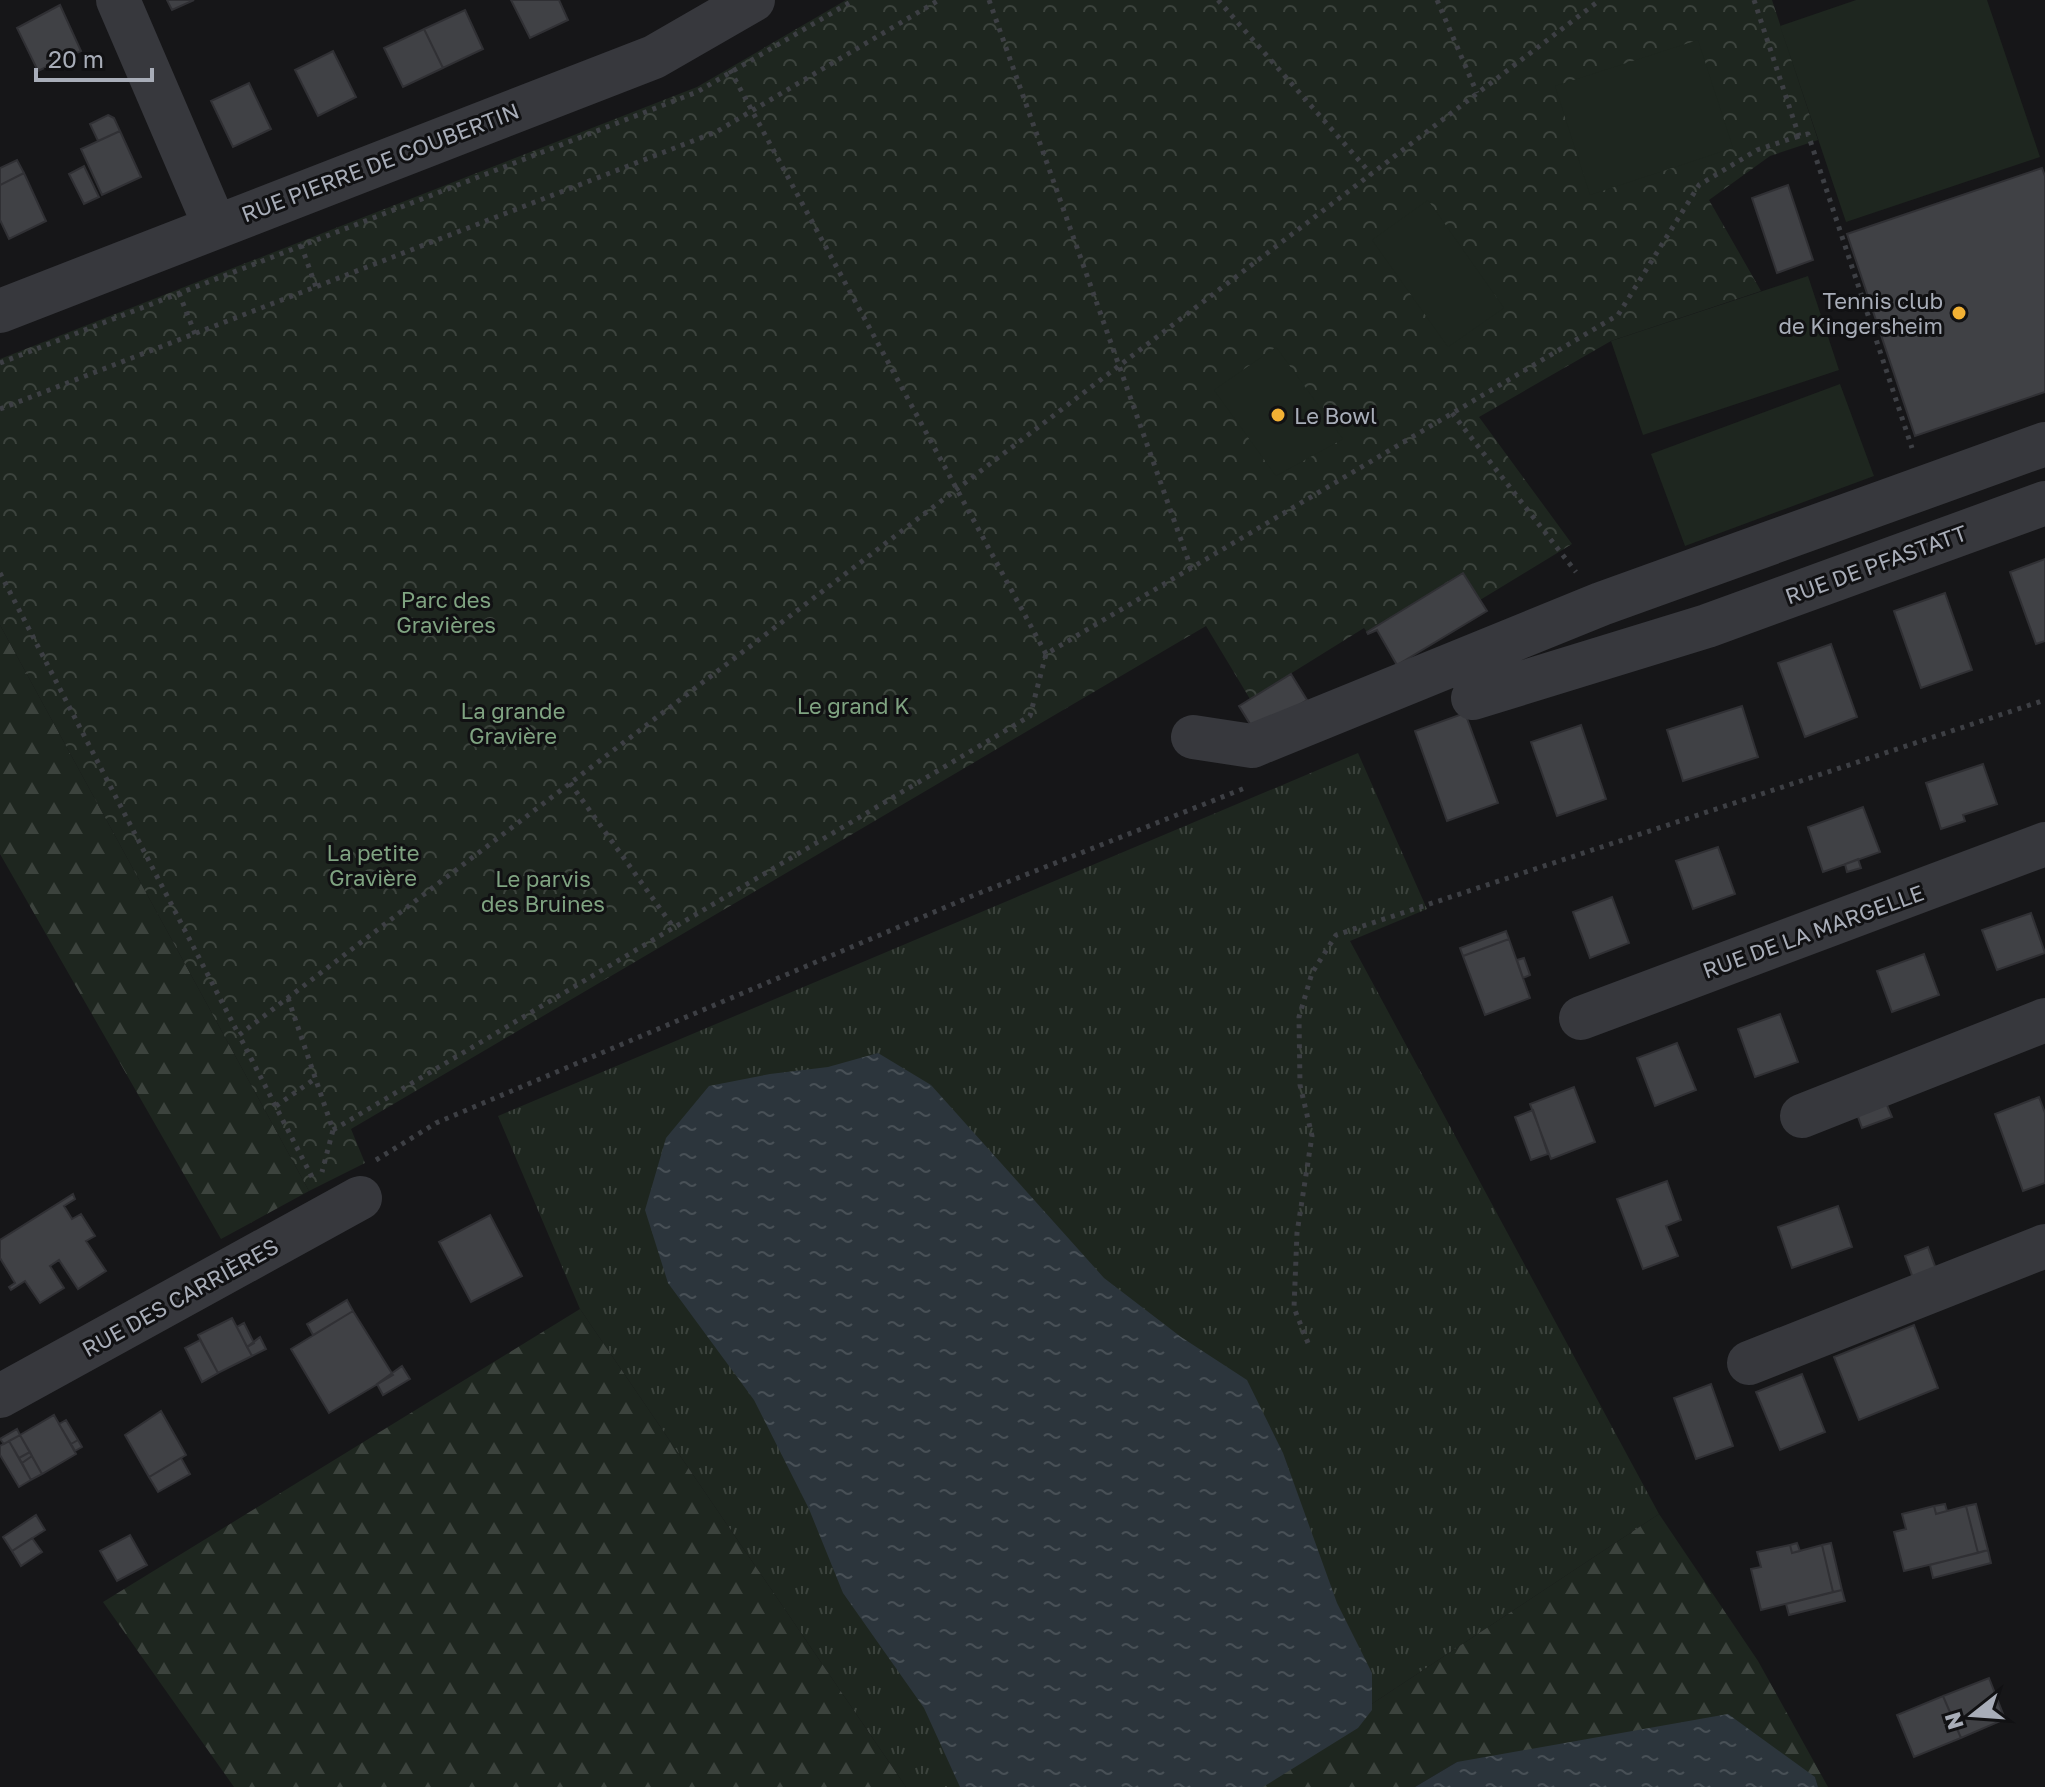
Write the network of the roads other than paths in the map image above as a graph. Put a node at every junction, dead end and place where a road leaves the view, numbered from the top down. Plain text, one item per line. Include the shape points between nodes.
1 (118, 0) edge
2 (753, 0) edge
3 (215, 226) junction
4 (0, 311) edge
5 (2045, 444) edge
6 (2045, 503) edge
7 (1473, 698) dead end
8 (1193, 737) dead end
9 (2045, 844) edge
10 (1581, 1018) dead end
11 (2045, 1020) edge
12 (1802, 1116) dead end
13 (360, 1198) road end
14 (2045, 1246) edge
15 (1749, 1363) dead end
16 (0, 1396) edge

1 - 3 street
2 - 3 street, RUE PIERRE DE COUBERTIN via 654,57
3 - 4 street, RUE PIERRE DE COUBERTIN
5 - 8 street via 1601,604 1252,746
6 - 7 street, RUE DE PFASTATT via 1707,626
9 - 10 street, RUE DE LA MARGELLE
11 - 12 street
13 - 16 street, RUE DES CARRIÈRES
14 - 15 street

